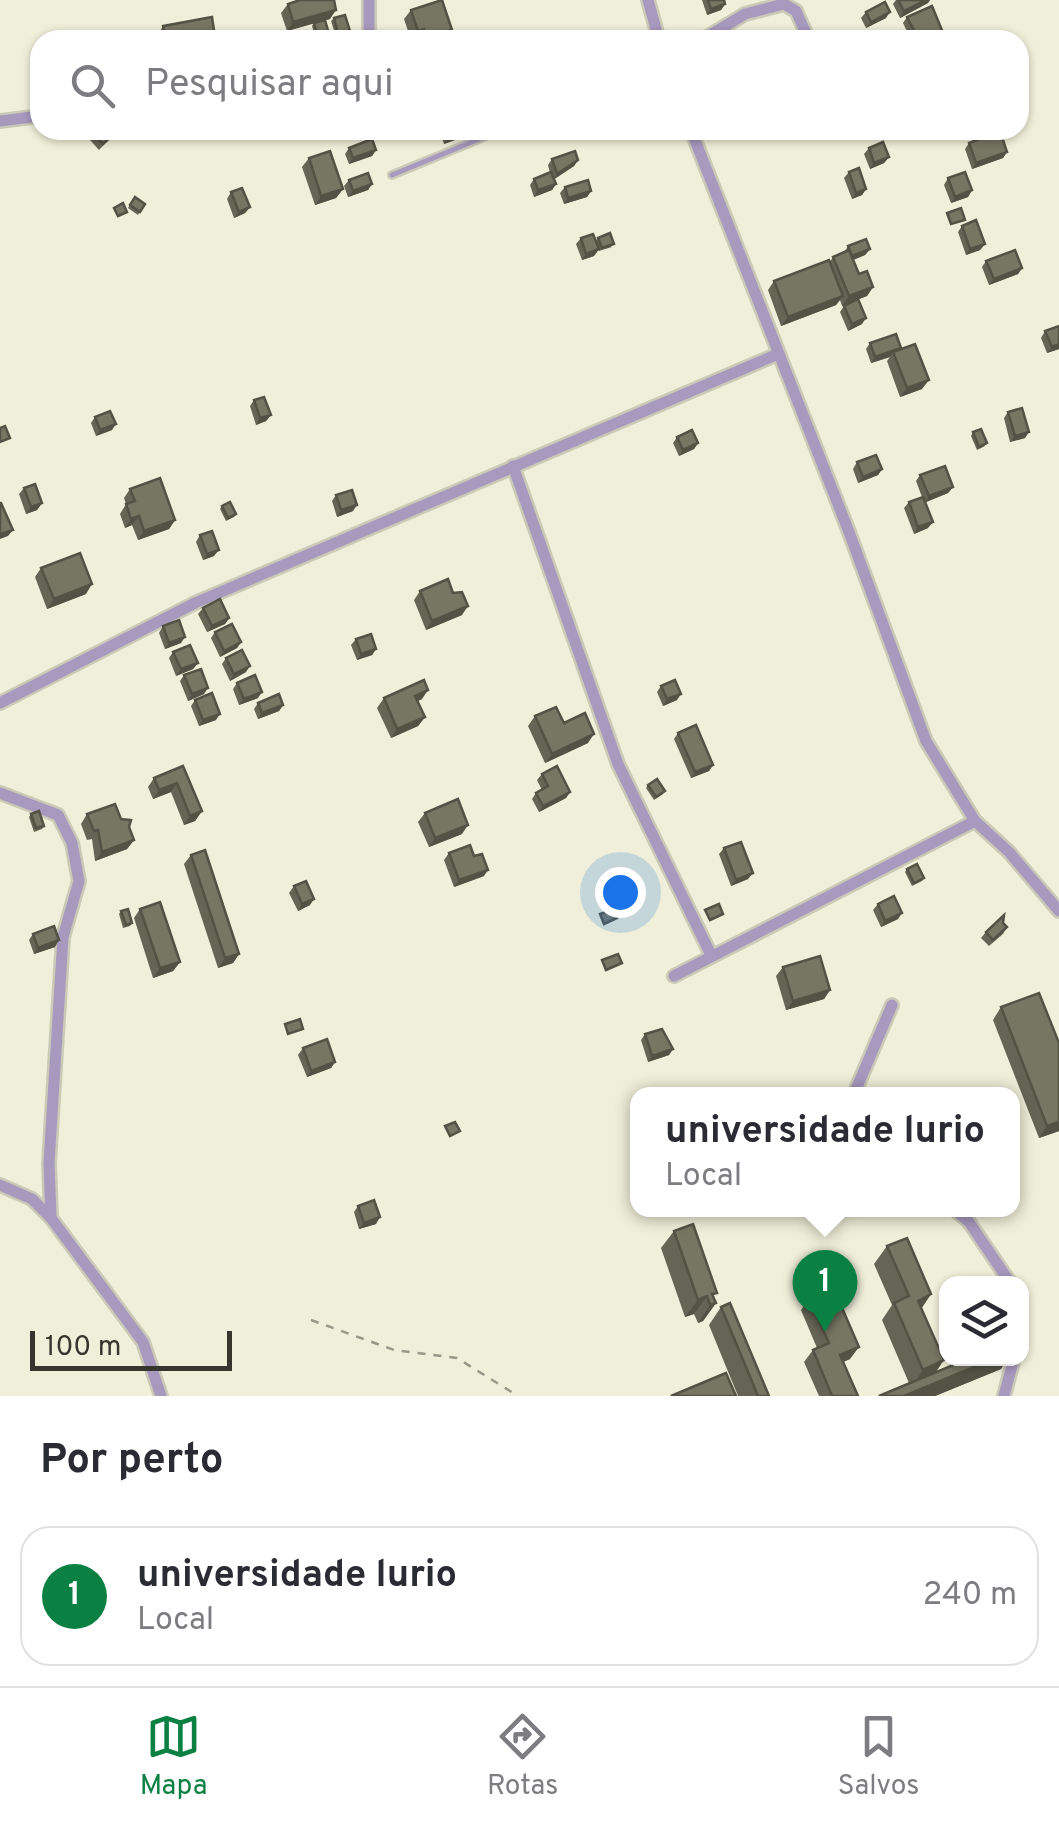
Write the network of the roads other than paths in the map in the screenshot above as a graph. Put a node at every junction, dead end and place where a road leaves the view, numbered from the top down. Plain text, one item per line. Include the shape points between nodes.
1 (368, 0) edge
2 (648, 0) edge
3 (369, 30) edge
4 (656, 30) edge
5 (719, 30) edge
6 (805, 30) edge
7 (30, 118) edge
8 (0, 122) edge
9 (477, 140) edge
10 (695, 140) edge
11 (392, 175) dead end
12 (778, 354) junction
13 (513, 466) junction
14 (0, 703) edge
15 (0, 793) edge
16 (976, 821) junction
17 (1059, 911) edge
18 (712, 955) junction
19 (674, 976) dead end
20 (892, 1005) dead end
21 (857, 1087) edge
22 (0, 1186) edge
23 (964, 1217) edge
24 (51, 1218) junction
25 (1006, 1276) edge
26 (1012, 1366) edge
27 (161, 1396) edge
28 (1004, 1396) edge

1 - 3 street
2 - 4 street
5 - 6 street via 745,14 784,4 796,10
7 - 8 street
9 - 11 lane
10 - 12 street
12 - 13 street
12 - 16 street via 926,741
13 - 14 street via 195,604
13 - 18 street via 618,764
15 - 24 street via 58,815 80,881 64,937 48,1163
16 - 17 street
16 - 18 street
18 - 19 street
20 - 21 street
22 - 24 street via 32,1199
23 - 25 street
24 - 27 street via 143,1342
26 - 28 street

